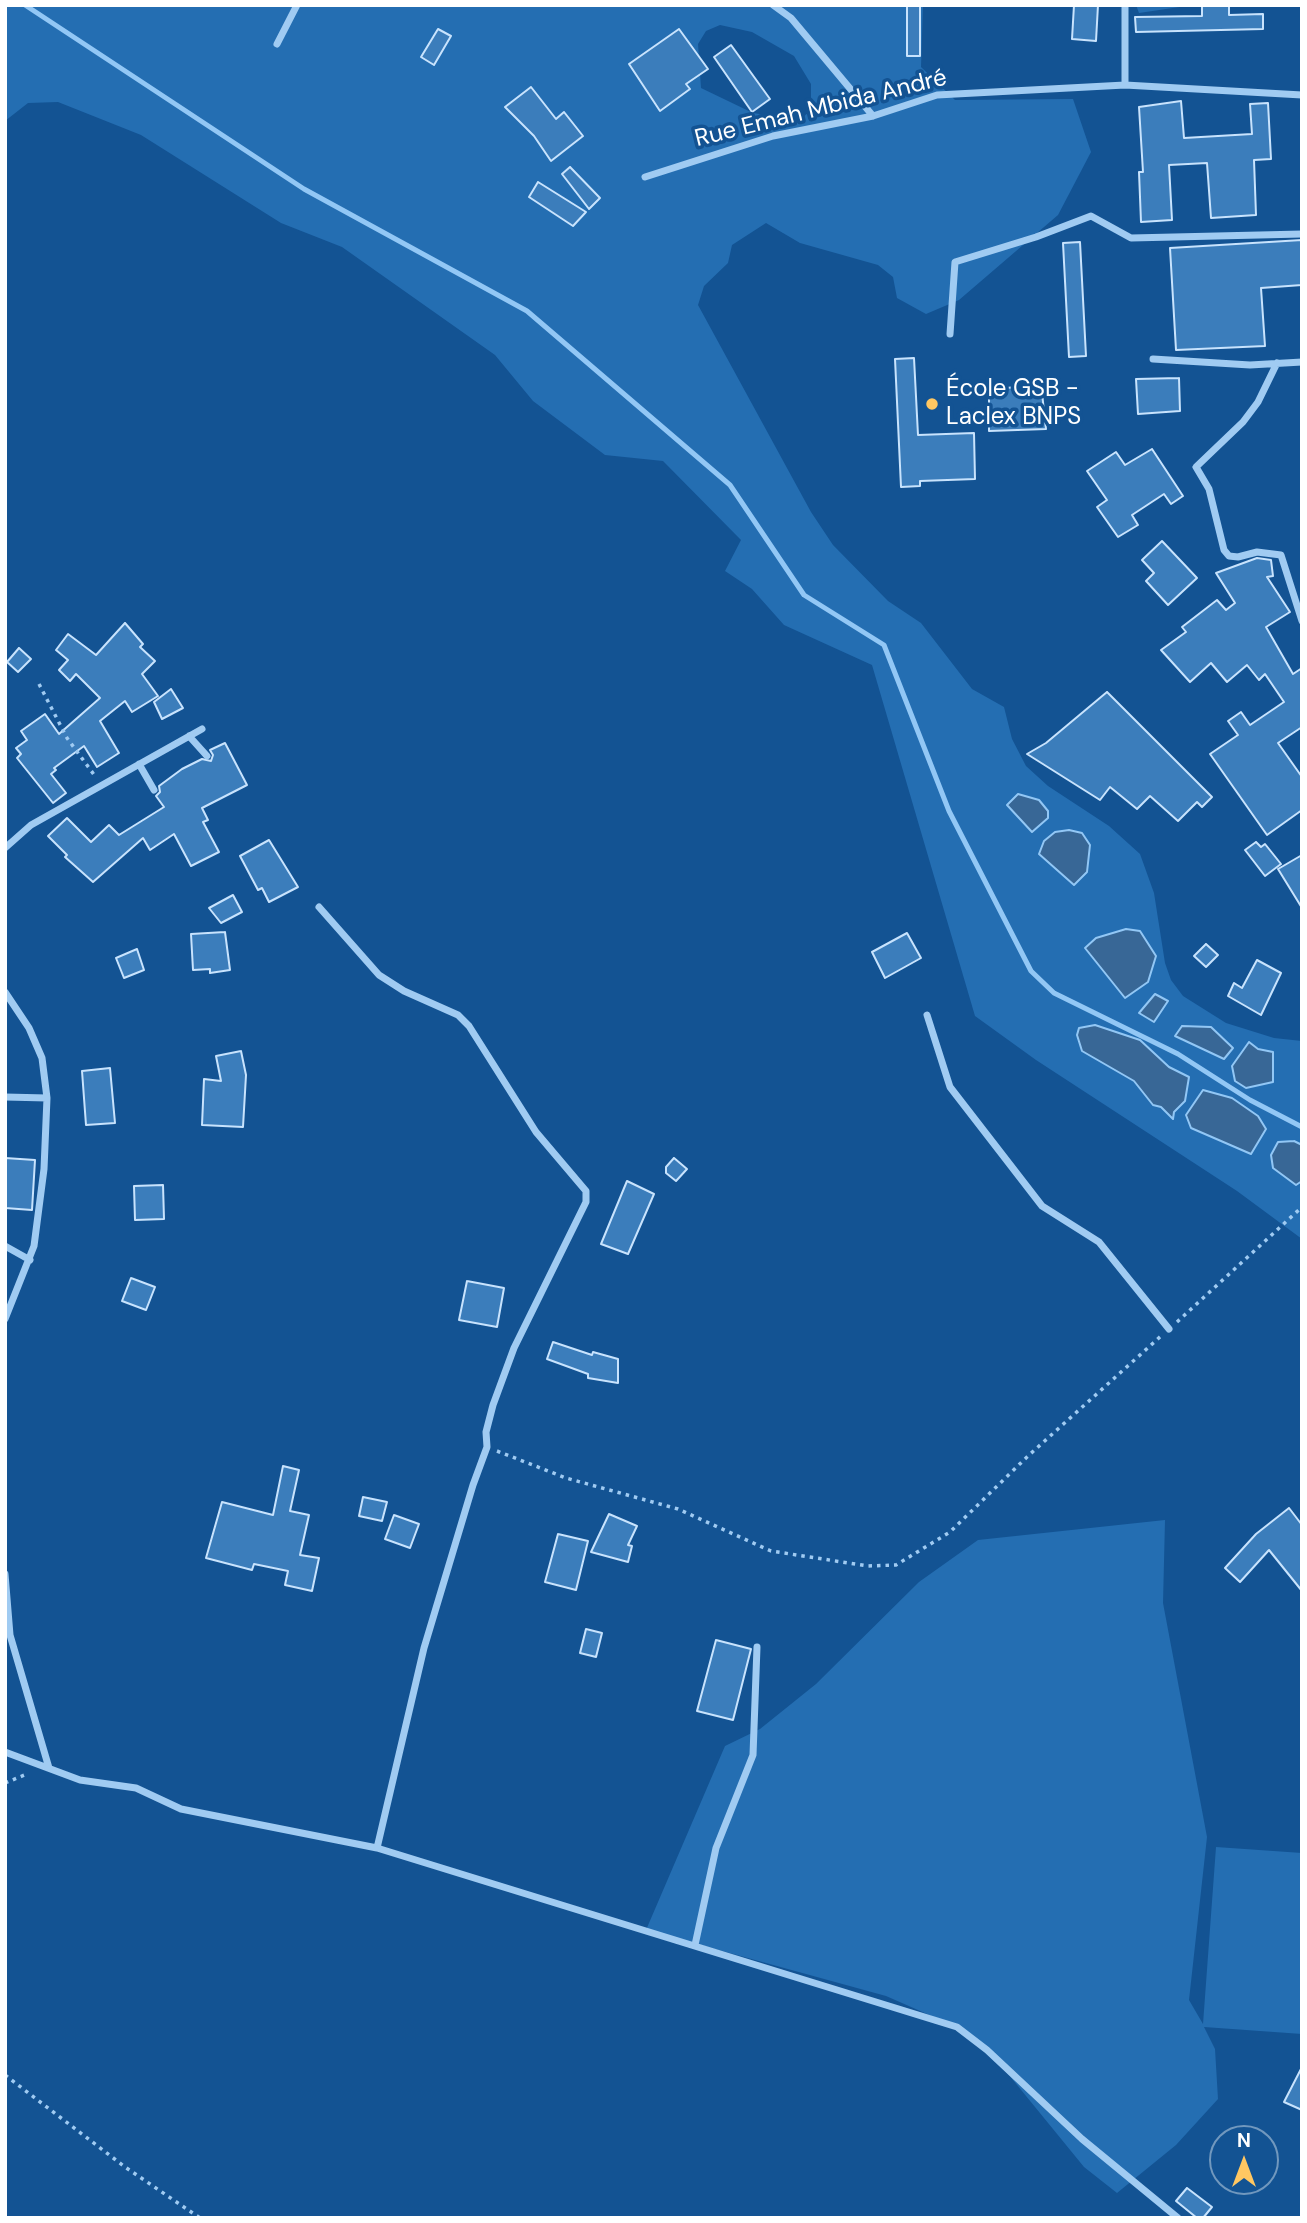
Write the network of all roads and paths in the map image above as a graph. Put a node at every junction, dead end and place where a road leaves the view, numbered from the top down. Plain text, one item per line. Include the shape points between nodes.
1 (297, 5) edge
2 (773, 5) edge
3 (1125, 5) edge
4 (277, 44) dead end
5 (1125, 85) junction
6 (1302, 94) edge
7 (873, 116) junction
8 (645, 177) dead end
9 (1302, 234) edge
10 (950, 334) dead end
11 (1153, 359) dead end
12 (1302, 362) edge
13 (1277, 363) junction
14 (1302, 621) edge
15 (39, 684) dead end
16 (202, 729) dead end
17 (189, 736) junction
18 (207, 756) dead end
19 (139, 764) junction
20 (100, 784) junction
21 (154, 790) dead end
22 (5, 848) edge
23 (319, 907) dead end
24 (5, 992) edge
25 (927, 1015) dead end
26 (5, 1097) edge
27 (47, 1098) junction
28 (1302, 1207) edge
29 (5, 1246) edge
30 (30, 1260) junction
31 (5, 1319) edge
32 (1169, 1329) junction
33 (487, 1447) junction
34 (5, 1574) edge
35 (757, 1647) dead end
36 (5, 1752) edge
37 (49, 1768) junction
38 (377, 1847) junction
39 (695, 1945) junction
40 (5, 2075) edge
41 (200, 2218) edge
42 (1178, 2218) edge

1 - 4 street
2 - 7 street via 791,18
3 - 5 street
5 - 6 street, Rue Emah Mbida André
5 - 7 street, Rue Emah Mbida André via 937,95
7 - 8 street, Rue Emah Mbida André via 773,136
9 - 10 street via 1132,238 1091,216 955,262
11 - 13 street
12 - 13 street
13 - 14 street via 1243,422 1196,467 1209,489 1224,550 1238,557 1257,552 1281,555
15 - 20 path
16 - 17 street
17 - 18 street
17 - 19 street
19 - 20 street
19 - 21 street
20 - 22 street via 32,825
23 - 33 street via 379,975 458,1015 469,1026 536,1132 586,1191 586,1202 514,1348 486,1432
24 - 27 street via 42,1058
25 - 32 street via 950,1087 958,1098 1042,1206 1099,1242
26 - 27 street
27 - 30 street via 44,1169
28 - 32 path
29 - 30 street
30 - 31 street
32 - 33 path via 950,1532 896,1565 868,1566 771,1551 678,1509 566,1478
33 - 38 street via 424,1648
34 - 37 street via 15,1660
35 - 39 street via 753,1755 716,1849
36 - 37 street
37 - 38 street via 80,1780 136,1788 181,1809
38 - 39 street
39 - 42 street via 957,2027
40 - 41 path

